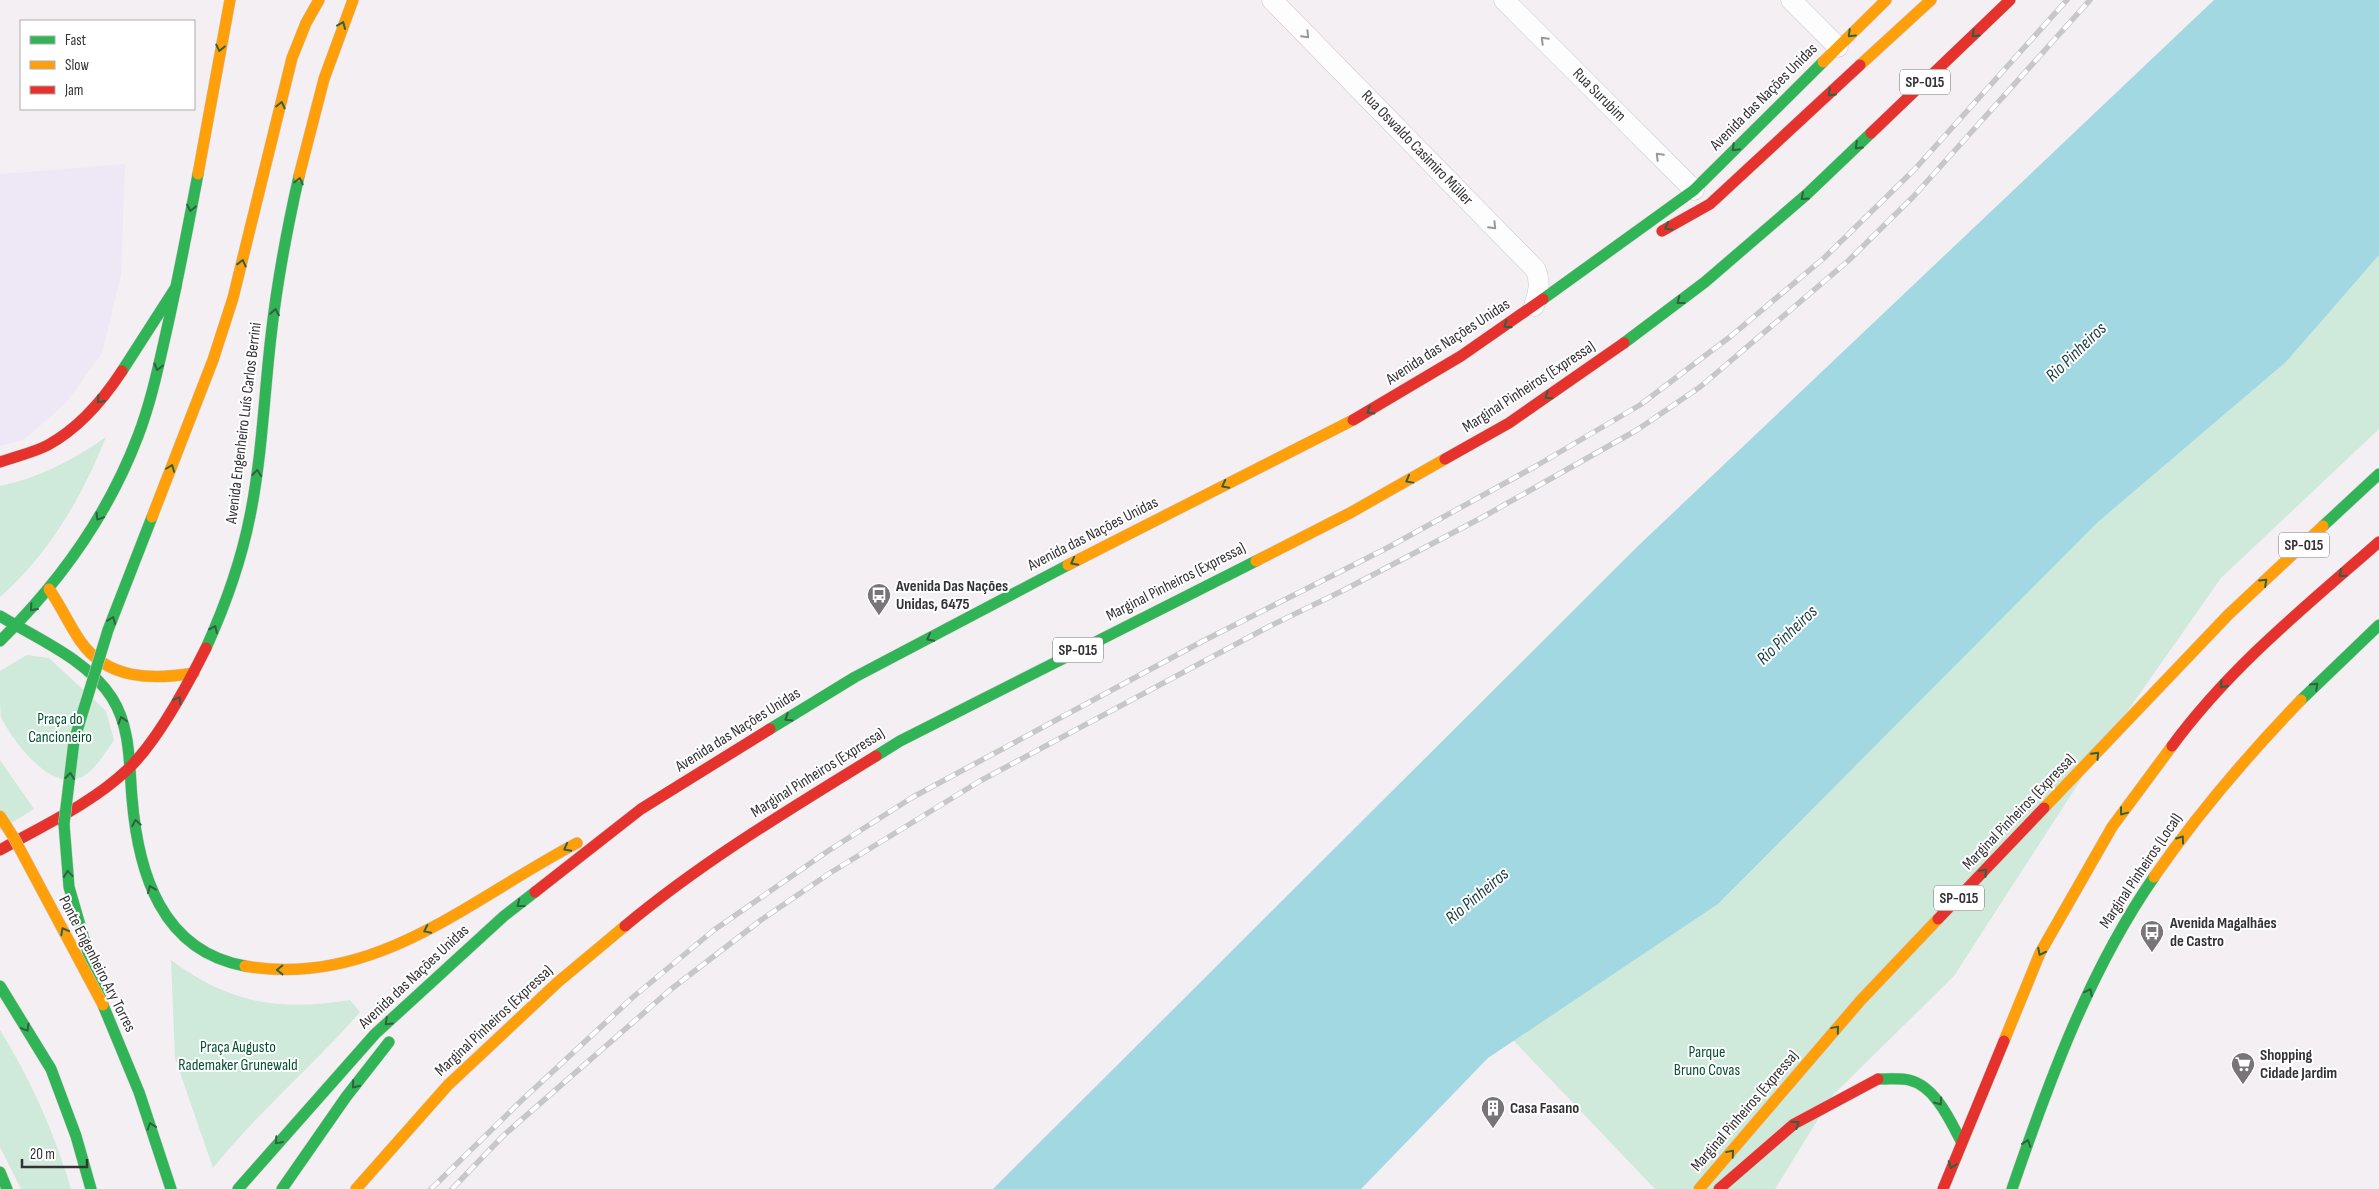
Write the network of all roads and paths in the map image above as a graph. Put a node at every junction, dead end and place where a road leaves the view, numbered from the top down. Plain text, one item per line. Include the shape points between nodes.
1 (230, 0) edge
2 (319, 0) edge
3 (353, 0) edge
4 (1272, 0) edge
5 (1505, 0) edge
6 (1790, 0) edge
7 (1886, 0) edge
8 (1931, 0) edge
9 (2010, 0) edge
10 (1838, 47) junction
11 (1694, 190) junction
12 (1576, 277) junction
13 (176, 287) junction
14 (1534, 306) junction
15 (0, 462) edge
16 (2379, 474) edge
17 (2379, 542) edge
18 (49, 589) junction
19 (0, 616) edge
20 (2379, 625) edge
21 (16, 626) junction
22 (0, 641) edge
23 (194, 674) junction
24 (130, 768) junction
25 (641, 809) junction
26 (0, 816) edge
27 (0, 850) edge
28 (0, 986) edge
29 (424, 988) junction
30 (103, 1005) junction
31 (1961, 1141) junction
32 (0, 1172) edge
33 (6, 1189) edge
34 (91, 1189) edge
35 (171, 1189) edge
36 (238, 1189) edge
37 (282, 1189) edge
38 (356, 1189) edge
39 (1699, 1189) edge
40 (1719, 1189) edge
41 (1943, 1189) edge
42 (2012, 1189) edge

1 -> 13 main road
30 -> 2 main road, bridge via 69,887 64,824 74,741 108,630 213,360 233,298 292,58
23 -> 3 main road, Avenida Engenheiro Luís Carlos Berrini via 222,612 241,555 256,485 271,334 288,229 315,112 336,39
4 -> 14 street, Rua Oswaldo Casimiro Müller via 1536,270 1539,288
11 -> 5 street, Rua Surubim
6 - 10 street
7 -> 10 main road, Avenida das Nações Unidas
8 -> 12 main road via 1710,204
9 -> 38 main road, Marginal Pinheiros (Expressa) / SP-015 via 1806,195 1706,282 1606,357 1509,423 1350,513 900,741 744,838 648,907 558,982 448,1085
10 -> 11 main road, Avenida das Nações Unidas
11 - 12 main road, Avenida das Nações Unidas
12 - 14 main road, Avenida das Nações Unidas
13 -> 15 main road via 130,360 82,420 48,445
13 -> 18 main road via 138,436 111,498 76,554
14 -> 25 main road, Avenida das Nações Unidas via 1462,356 1357,418 855,677
39 -> 16 main road, Marginal Pinheiros (Expressa) / SP-015 via 1868,992 2228,615
17 -> 31 main road via 2248,657 2192,719 2112,827 2040,953
18 -> 21 main road
18 - 23 main road via 86,649 108,668 136,677 165,679
19 - 21 main road
42 -> 20 main road, Marginal Pinheiros (Local) via 2073,1026 2116,936 2150,883 2204,806 2280,720
21 - 22 main road
24 -> 21 main road via 128,739 119,710 103,686 78,665
24 -> 23 main road, Avenida Engenheiro Luís Carlos Berrini
25 -> 24 main road via 523,872 435,926 378,954 280,971 252,968 212,956 182,935 156,902 144,871
24 - 27 main road, Avenida Engenheiro Luís Carlos Berrini via 90,798
25 -> 29 main road, Avenida das Nações Unidas via 504,916
30 -> 26 main road, Ponte Engenheiro Ary Torres, bridge
28 -> 34 main road via 51,1069 76,1136
29 -> 36 main road, Avenida das Nações Unidas via 368,1041
29 -> 37 main road via 388,1045 346,1097
35 -> 30 main road, Ponte Engenheiro Ary Torres via 139,1092
40 -> 31 main road via 1794,1124 1878,1079 1910,1080 1932,1094
31 -> 41 main road
32 - 33 main road

